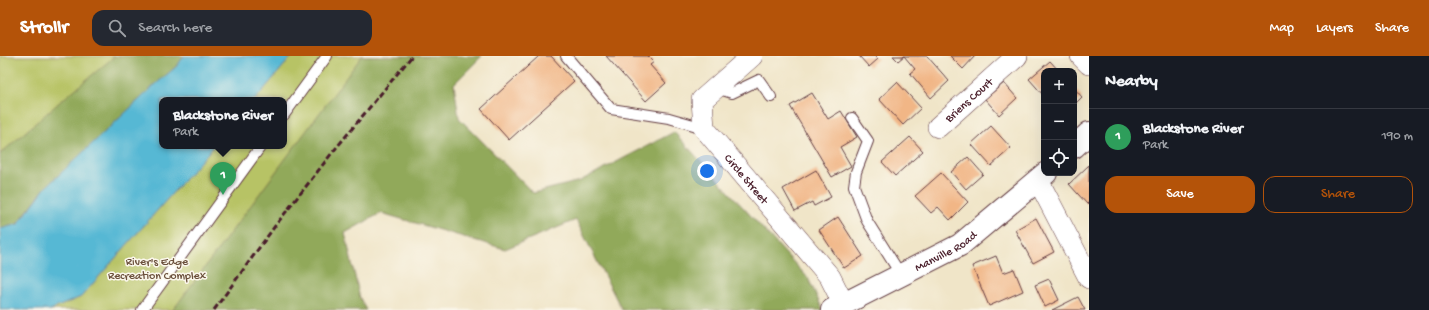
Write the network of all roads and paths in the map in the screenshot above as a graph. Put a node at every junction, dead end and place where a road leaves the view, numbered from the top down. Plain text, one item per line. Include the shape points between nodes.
1 (327, 56) edge
2 (566, 56) edge
3 (752, 56) edge
4 (1017, 56) edge
5 (1081, 56) edge
6 (1089, 64) edge
7 (716, 88) junction
8 (771, 97) dead end
9 (287, 111) edge
10 (852, 118) dead end
11 (938, 127) dead end
12 (704, 128) junction
13 (1089, 134) edge
14 (1077, 144) edge
15 (259, 149) edge
16 (1042, 176) edge
17 (901, 275) junction
18 (1089, 278) edge
19 (838, 307) edge
20 (142, 310) edge

1 - 9 lane
2 - 12 lane via 611,109 669,118
3 - 7 street
4 - 11 street, Briens Court
5 - 6 street
7 - 8 lane via 732,93 759,80
7 - 12 street via 702,100
10 - 17 lane via 868,141 856,172 854,186 867,221
12 - 19 street, Circle Street via 830,277
13 - 14 main road
15 - 20 lane
16 - 17 main road, Manville Road via 960,245
16 - 18 street
17 - 19 main road, Manville Road

